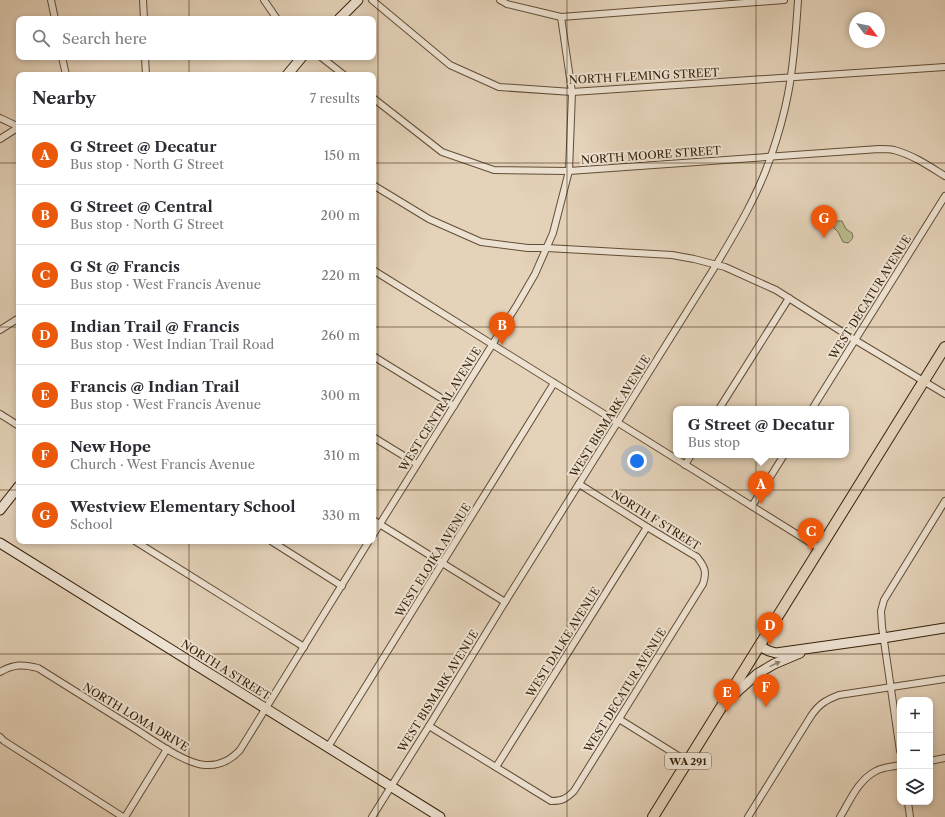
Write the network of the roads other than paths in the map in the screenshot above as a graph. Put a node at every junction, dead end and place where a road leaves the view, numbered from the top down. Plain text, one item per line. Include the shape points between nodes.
1 (51, 0) edge
2 (143, 0) edge
3 (264, 0) edge
4 (358, 0) edge
5 (372, 0) edge
6 (500, 0) edge
7 (784, 0) edge
8 (798, 0) edge
9 (54, 16) edge
10 (144, 16) edge
11 (275, 16) edge
12 (342, 16) edge
13 (561, 17) junction
14 (63, 60) edge
15 (145, 60) edge
16 (300, 60) edge
17 (325, 60) edge
18 (945, 67) edge
19 (65, 72) edge
20 (146, 72) edge
21 (290, 72) edge
22 (340, 72) edge
23 (791, 77) junction
24 (572, 92) junction
25 (376, 100) edge
26 (0, 118) edge
27 (16, 126) edge
28 (16, 129) edge
29 (0, 139) edge
30 (770, 157) junction
31 (569, 171) junction
32 (945, 176) edge
33 (376, 187) edge
34 (945, 196) edge
35 (547, 248) junction
36 (716, 265) junction
37 (376, 272) edge
38 (789, 298) junction
39 (16, 320) edge
40 (0, 330) edge
41 (856, 340) junction
42 (492, 345) junction
43 (945, 346) edge
44 (376, 358) edge
45 (923, 381) junction
46 (554, 383) junction
47 (945, 394) edge
48 (454, 406) junction
49 (722, 406) edge
50 (814, 406) edge
51 (0, 414) edge
52 (617, 423) junction
53 (16, 424) edge
54 (376, 439) edge
55 (673, 458) edge
56 (674, 458) edge
57 (689, 458) edge
58 (782, 458) edge
59 (417, 464) junction
60 (685, 465) junction
61 (579, 484) junction
62 (16, 490) edge
63 (945, 501) edge
64 (752, 506) junction
65 (0, 510) edge
66 (376, 522) edge
67 (380, 524) junction
68 (647, 527) junction
69 (376, 530) edge
70 (0, 543) edge
71 (140, 544) edge
72 (276, 544) edge
73 (367, 544) edge
74 (820, 548) junction
75 (443, 564) junction
76 (703, 584) joint
77 (342, 586) junction
78 (505, 602) junction
79 (945, 628) edge
80 (883, 638) junction
81 (304, 646) junction
82 (760, 646) junction
83 (810, 648) junction
84 (0, 672) edge
85 (945, 679) edge
86 (891, 688) junction
87 (722, 705) junction
88 (265, 708) junction
89 (619, 719) junction
90 (430, 726) junction
91 (897, 733) edge
92 (0, 737) edge
93 (328, 747) junction
94 (167, 749) junction
95 (945, 758) edge
96 (933, 760) edge
97 (688, 762) junction
98 (897, 766) edge
99 (496, 767) junction
100 (391, 786) junction
101 (908, 805) edge
102 (122, 817) edge
103 (372, 817) edge
104 (440, 817) edge
105 (653, 817) edge
106 (748, 817) edge
107 (840, 817) edge
108 (910, 817) edge

1 - 9 street
2 - 10 street
3 - 11 street
4 - 12 street
5 - 24 street, NORTH FLEMING STREET via 450,65 499,88
6 - 13 street
7 - 13 street
8 - 23 street, WEST BISMARK AVENUE
13 - 24 street, WEST CENTRAL AVENUE
14 - 19 street
15 - 20 street
16 - 21 street
17 - 22 street
18 - 23 street, NORTH FLEMING STREET
23 - 24 street, NORTH FLEMING STREET
23 - 30 street, WEST BISMARK AVENUE
24 - 31 street, WEST CENTRAL AVENUE
25 - 31 street, NORTH MOORE STREET via 442,152 494,170
26 - 27 street
28 - 29 street
30 - 31 street, NORTH MOORE STREET
30 - 32 street, NORTH MOORE STREET via 893,150 917,159
30 - 36 street, WEST BISMARK AVENUE via 740,225
31 - 35 street, WEST CENTRAL AVENUE via 554,233
33 - 35 street via 429,220 481,242
34 - 41 street, WEST DECATUR AVENUE
35 - 36 street via 672,256
35 - 42 street, WEST CENTRAL AVENUE via 535,274
36 - 38 street via 748,277
36 - 52 street, WEST BISMARK AVENUE
37 - 42 street
38 - 41 street
38 - 49 street
39 - 40 street
41 - 45 street
41 - 50 street, WEST DECATUR AVENUE
42 - 46 street
42 - 48 street, WEST CENTRAL AVENUE
43 - 45 main road, WA 291
44 - 48 street
45 - 47 street
45 - 74 main road, WA 291
46 - 52 street
46 - 75 street, WEST ELOIKA AVENUE
48 - 59 street, WEST CENTRAL AVENUE
51 - 53 street
52 - 55 street
52 - 61 street, WEST BISMARK AVENUE
54 - 59 street
56 - 60 street
57 - 60 street
58 - 64 street
59 - 67 street, WEST CENTRAL AVENUE
60 - 64 street
61 - 68 street, NORTH F STREET
61 - 78 street, WEST BISMARK AVENUE
62 - 65 street
63 - 80 street via 884,600 881,611
64 - 74 street
66 - 67 street
67 - 69 street, WEST CENTRAL AVENUE
67 - 75 street
68 - 76 street, NORTH F STREET via 697,557 705,569
68 - 99 street, WEST DALKE AVENUE
70 - 88 street, NORTH A STREET
71 - 81 street
72 - 77 street
73 - 77 street
74 - 82 main road, WA 291
75 - 78 street
75 - 93 street, WEST ELOIKA AVENUE
76 - 89 street, WEST DECATUR AVENUE
77 - 81 street
78 - 90 street, WEST BISMARK AVENUE
79 - 80 street
80 - 83 street
80 - 86 street
81 - 88 street
82 - 83 street via 776,653
82 - 87 main road, WA 291
87 -> 83 street via 757,674
84 - 94 street, NORTH LOMA DRIVE via 8,667 20,665 38,668
85 - 86 street
86 - 91 street
86 - 106 street via 839,695 818,706
87 - 97 main road, WA 291
88 - 93 street, NORTH A STREET
88 - 94 street, NORTH LOMA DRIVE via 240,750 233,758 222,763 206,766 198,764
89 - 97 street
89 - 99 street, WEST DECATUR AVENUE via 568,798 551,801
90 - 99 street
90 - 100 street, WEST BISMARK AVENUE
92 - 102 street
93 - 100 street, NORTH A STREET
94 - 102 street
95 - 96 street
97 - 105 main road, WA 291
98 - 107 street via 877,770 867,776
100 - 103 street, WEST BISMARK AVENUE
100 - 104 street, NORTH A STREET
101 - 108 street

